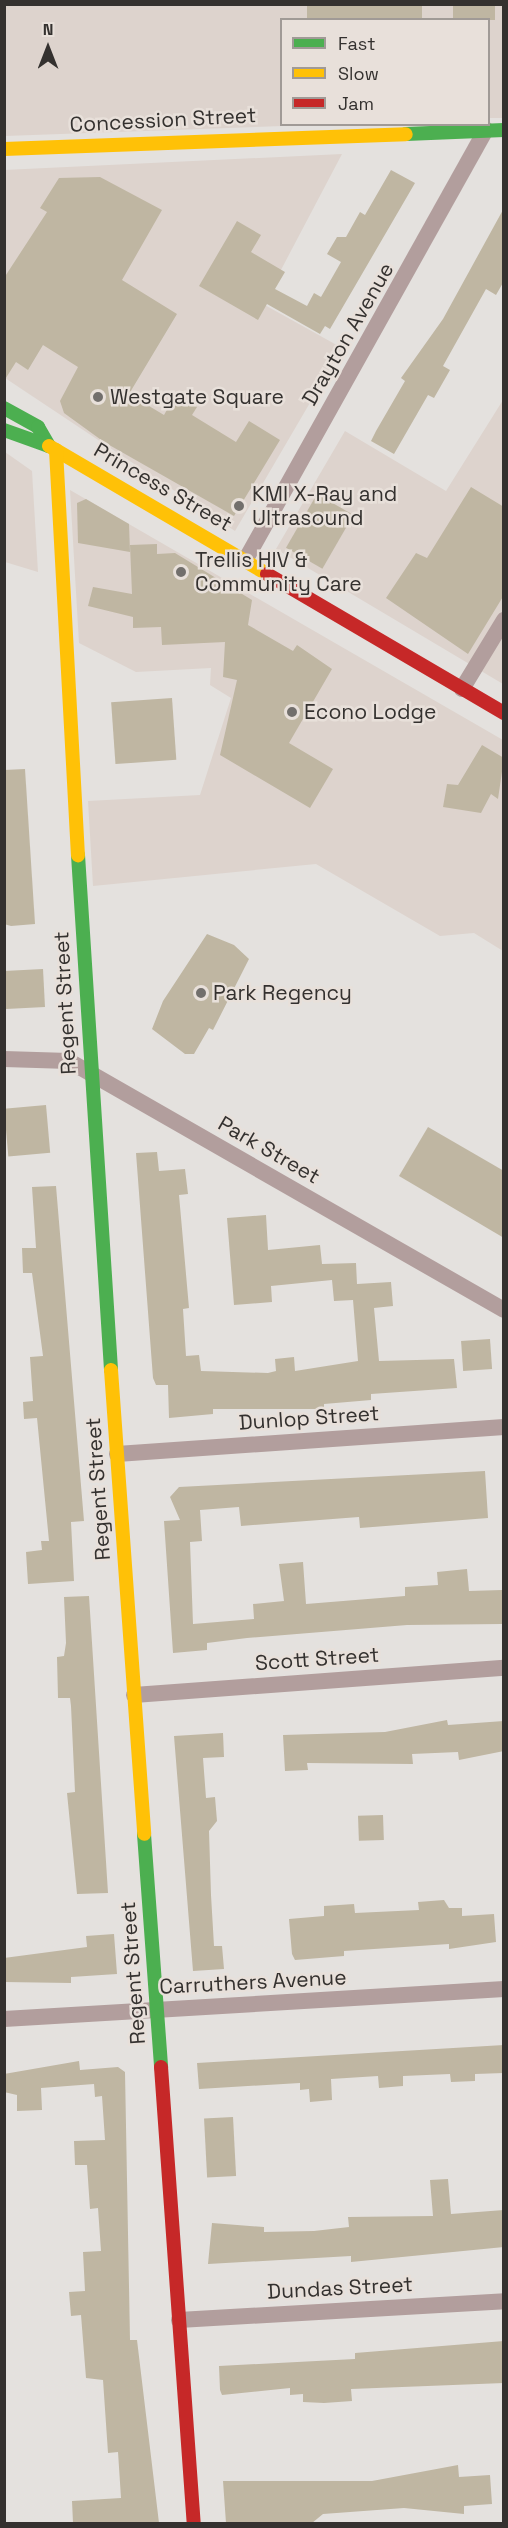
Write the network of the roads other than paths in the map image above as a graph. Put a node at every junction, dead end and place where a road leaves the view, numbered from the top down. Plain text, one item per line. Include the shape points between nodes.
1 (486, 130) junction
2 (504, 130) edge
3 (4, 149) edge
4 (4, 408) edge
5 (4, 430) edge
6 (52, 448) junction
7 (246, 559) junction
8 (504, 620) edge
9 (462, 689) junction
10 (504, 713) edge
11 (4, 1059) edge
12 (89, 1071) junction
13 (504, 1310) edge
14 (504, 1427) edge
15 (117, 1454) junction
16 (504, 1668) edge
17 (134, 1695) junction
18 (504, 1989) edge
19 (157, 2010) junction
20 (4, 2019) edge
21 (504, 2301) edge
22 (179, 2320) junction
23 (194, 2523) edge

1 - 2 street, Concession Street
1 - 3 street, Concession Street
1 - 7 street, Drayton Avenue
4 - 6 street, Princess Street via 38,427
5 - 6 street, Princess Street
6 - 7 street, Princess Street
6 - 12 street, Regent Street
7 - 9 street, Princess Street
8 - 9 street
9 - 10 street, Princess Street
11 - 12 street, Park Street via 62,1060
12 - 13 street, Park Street
12 - 15 street, Regent Street
14 - 15 street, Dunlop Street
15 - 17 street, Regent Street
16 - 17 street, Scott Street
17 - 19 street, Regent Street
18 - 19 street, Carruthers Avenue
19 - 20 street, Carruthers Avenue
19 - 22 street, Regent Street
21 - 22 street, Dundas Street
22 - 23 street, Regent Street

